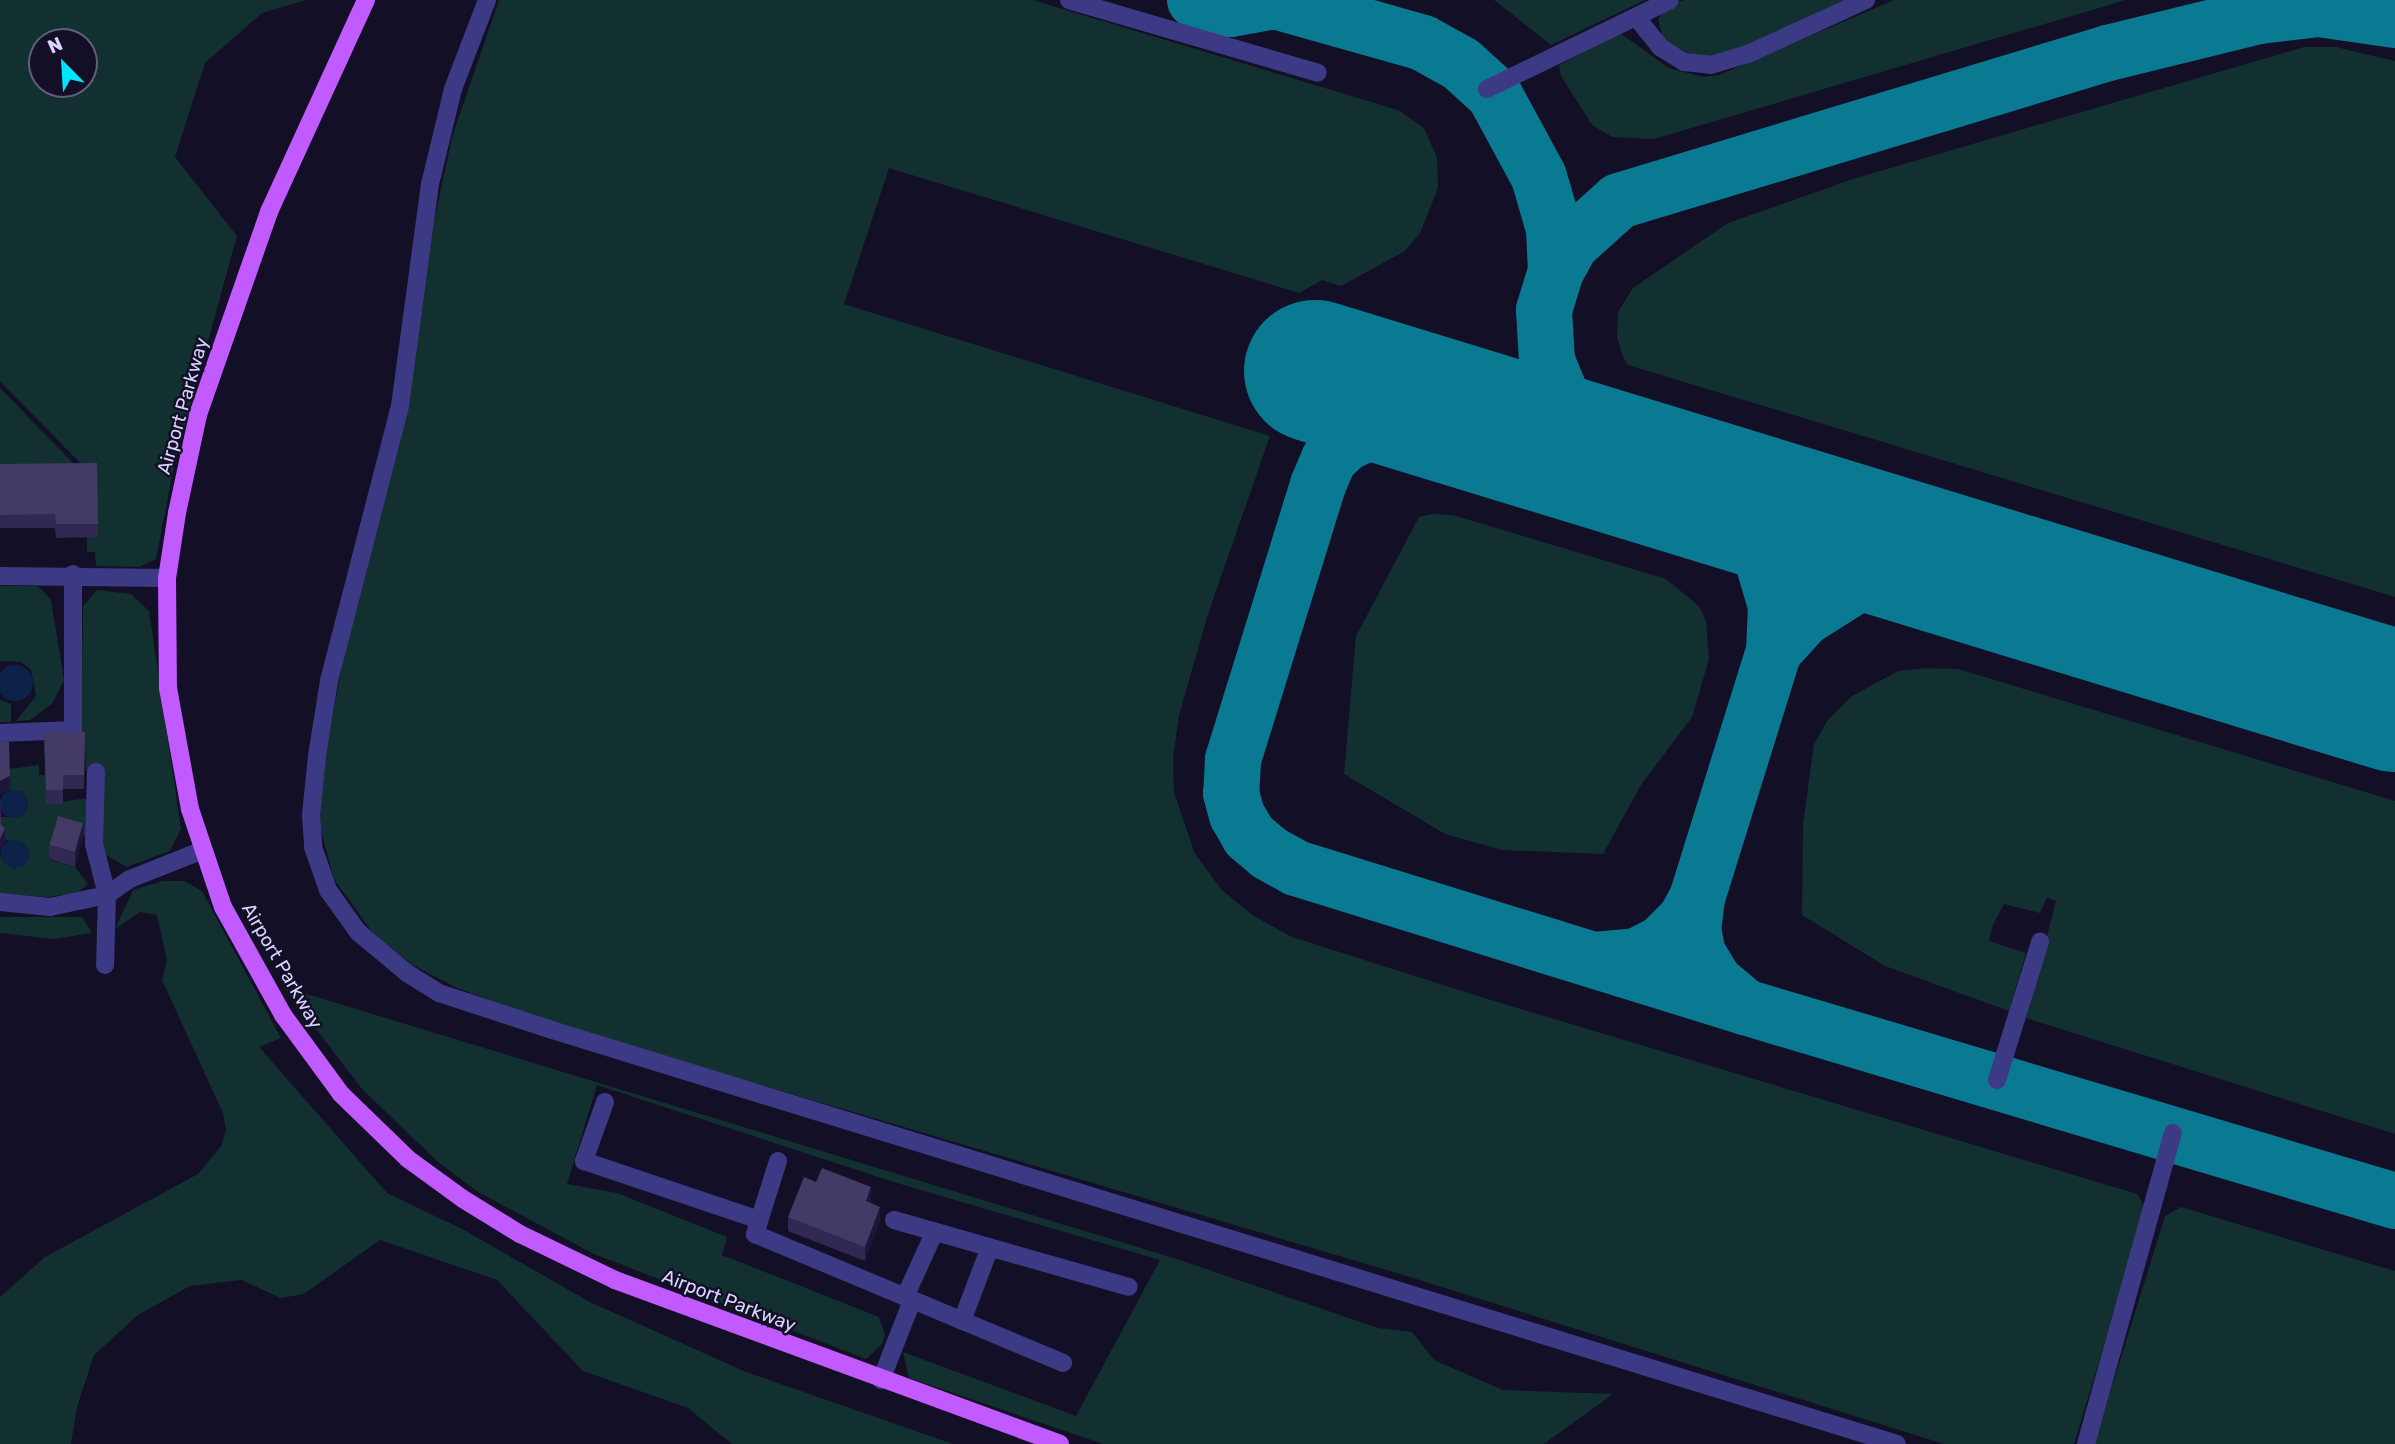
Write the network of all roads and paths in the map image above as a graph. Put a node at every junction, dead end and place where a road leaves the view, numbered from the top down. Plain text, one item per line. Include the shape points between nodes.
1 (366, 0) edge
2 (486, 0) edge
3 (1069, 0) edge
4 (1670, 0) edge
5 (1866, 0) edge
6 (1636, 17) junction
7 (1318, 73) dead end
8 (1487, 89) dead end
9 (73, 574) junction
10 (0, 576) edge
11 (167, 578) junction
12 (0, 733) edge
13 (96, 772) dead end
14 (203, 850) junction
15 (107, 895) junction
16 (0, 902) edge
17 (2040, 942) dead end
18 (105, 965) dead end
19 (1997, 1080) dead end
20 (604, 1102) dead end
21 (2174, 1133) dead end
22 (778, 1161) dead end
23 (760, 1220) junction
24 (894, 1220) dead end
25 (935, 1231) junction
26 (990, 1247) junction
27 (1129, 1287) dead end
28 (908, 1299) junction
29 (961, 1321) junction
30 (1063, 1363) dead end
31 (881, 1380) junction
32 (1060, 1444) edge
33 (1897, 1444) edge
34 (2086, 1444) edge

1 - 11 main road, Airport Parkway via 293,154 225,332 186,458
2 - 33 lane via 453,89 430,184 400,405 329,681 317,756 313,847 328,890 358,932 439,993
3 - 7 lane
4 - 6 lane
5 - 6 lane via 1748,54 1712,65 1684,62 1660,47
6 - 8 lane
9 - 10 lane
9 - 11 lane
9 - 12 lane via 73,730
11 - 14 main road, Airport Parkway via 168,688 181,771
13 - 15 lane via 94,844
14 - 15 lane via 130,879
14 - 31 main road, Airport Parkway via 223,907 283,1016 341,1094 417,1166 520,1234 577,1263
15 - 16 lane via 50,907
15 - 18 lane
17 - 19 lane
20 - 23 lane via 584,1161
21 - 34 lane
22 - 23 lane
23 - 28 lane via 755,1234
24 - 25 lane
25 - 26 lane
25 - 28 lane
26 - 27 lane
26 - 29 lane
28 - 29 lane
28 - 31 lane
29 - 30 lane
31 - 32 main road, Airport Parkway

